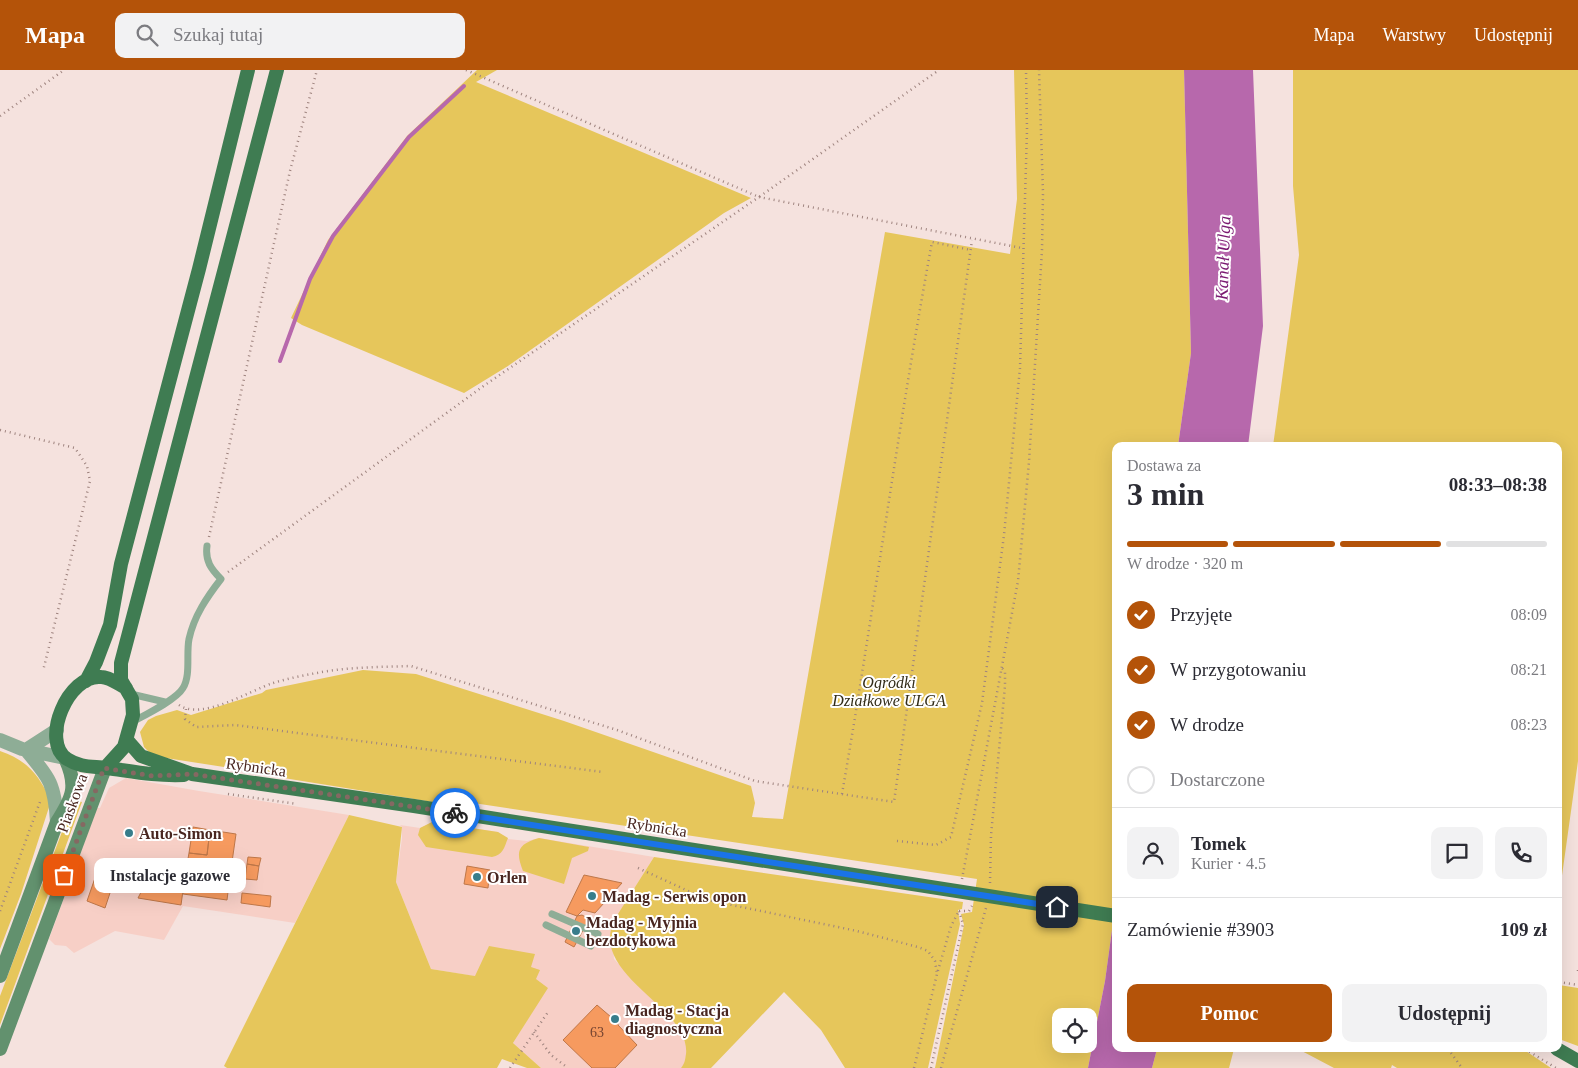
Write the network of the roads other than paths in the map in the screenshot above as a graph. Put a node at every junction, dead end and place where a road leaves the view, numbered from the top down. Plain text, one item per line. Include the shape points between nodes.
1 (248, 70) edge
2 (277, 70) edge
3 (207, 546) road end
4 (86, 681) junction
5 (127, 691) junction
6 (168, 701) junction
7 (132, 722) junction
8 (57, 730) junction
9 (0, 740) edge
10 (127, 740) junction
11 (26, 750) junction
12 (65, 758) junction
13 (104, 768) junction
14 (192, 774) junction
15 (56, 822) junction
16 (552, 914) dead end
17 (1112, 915) edge
18 (546, 925) dead end
19 (598, 934) dead end
20 (591, 946) dead end
21 (0, 976) edge
22 (0, 1049) edge
23 (1562, 1050) edge
24 (1560, 1052) edge
25 (1562, 1052) edge
26 (1578, 1052) edge
27 (1578, 1061) edge
28 (1573, 1068) edge

1 - 4 main road via 121,564 110,625
2 - 5 main road via 122,657 120,673
3 - 6 lane via 209,564 221,579 194,622 185,683
4 - 5 main road via 103,677
4 - 8 main road via 67,696
5 - 6 lane
5 - 7 main road via 133,709
6 - 7 lane
7 - 10 main road
8 - 11 street
8 - 12 main road
9 - 11 street
10 - 13 main road via 121,752
10 - 14 main road, Rybnicka via 141,756
11 - 12 street
11 - 15 street via 51,783
12 - 13 main road via 86,767
12 - 15 main road, Piaskowa via 73,787 67,806
13 - 14 main road, Rybnicka via 152,776
13 - 22 main road, Piaskowa
14 - 17 main road, Rybnicka
15 - 21 main road, Piaskowa
16 - 19 lane
18 - 20 lane
23 - 26 main road
24 - 28 main road
25 - 27 main road

